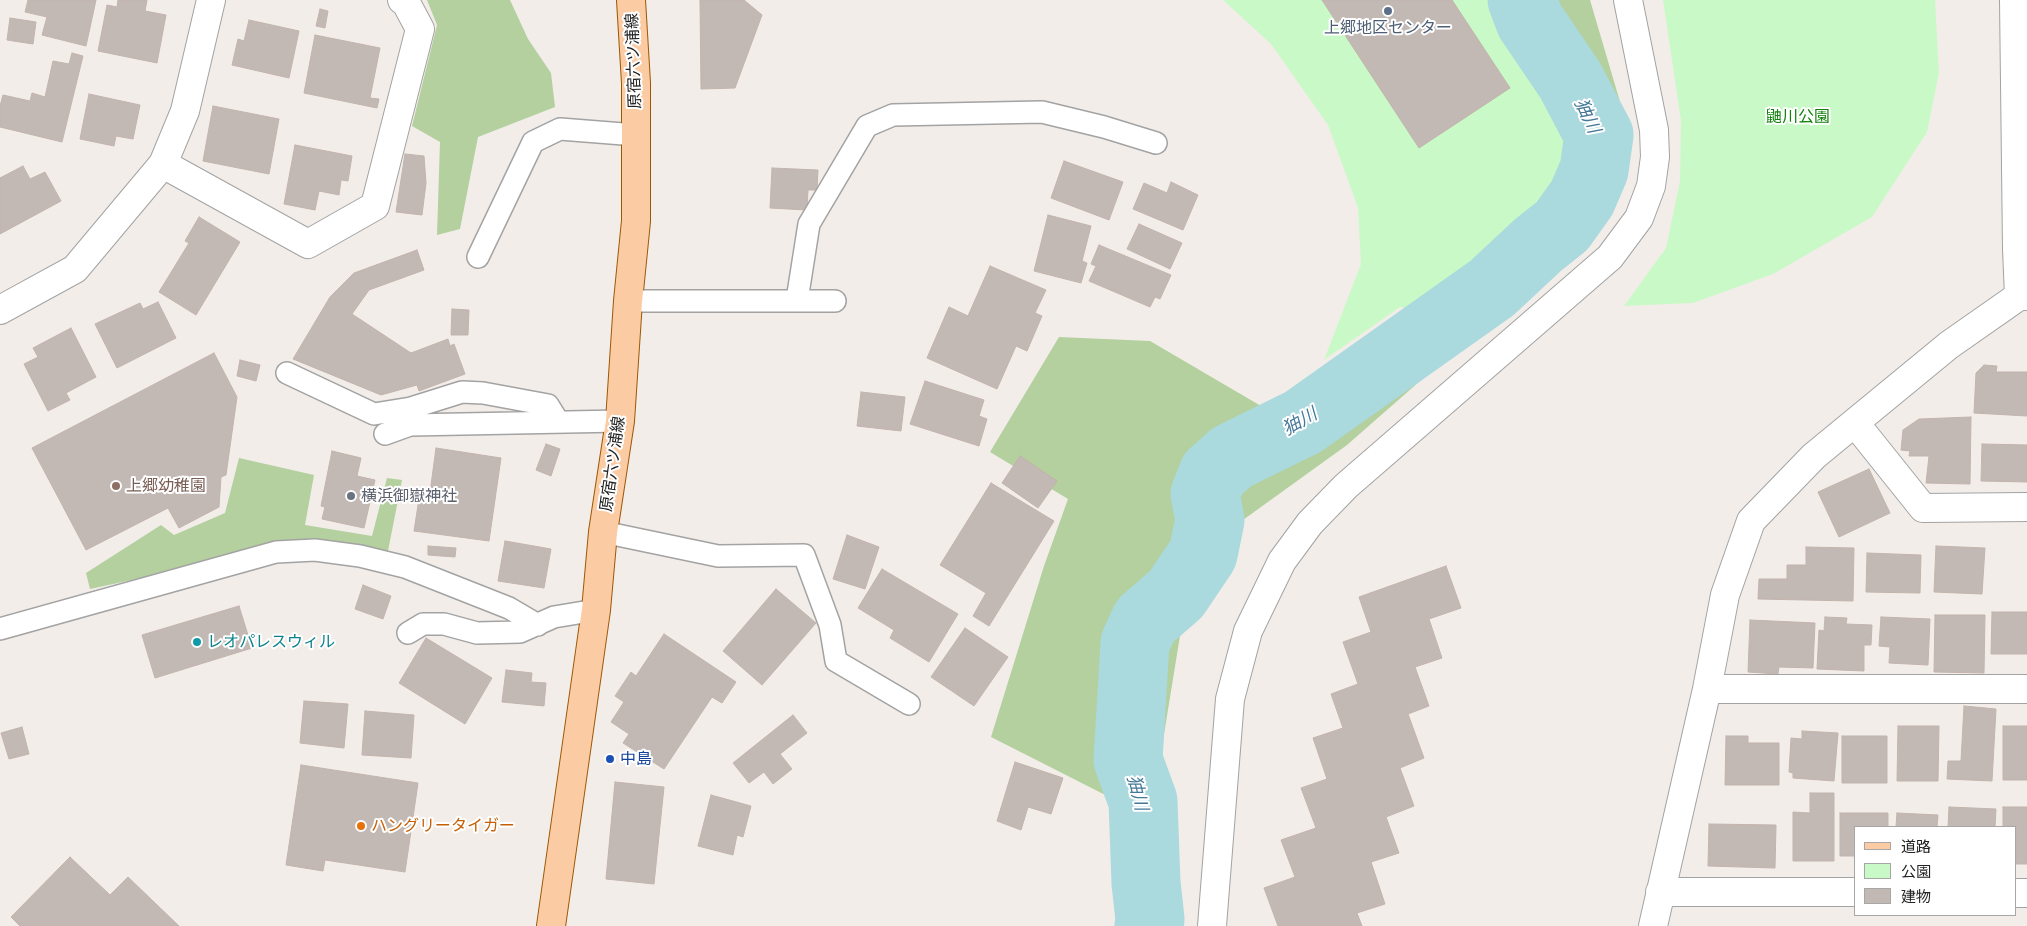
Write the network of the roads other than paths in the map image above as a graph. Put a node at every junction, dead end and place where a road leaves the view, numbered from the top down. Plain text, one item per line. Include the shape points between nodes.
1 (211, 0) edge
2 (402, 0) edge
3 (631, 0) edge
4 (1628, 0) edge
5 (2014, 0) edge
6 (2021, 77) edge
7 (636, 135) junction
8 (1156, 143) dead end
9 (163, 164) junction
10 (478, 257) dead end
11 (2023, 296) edge
12 (797, 300) junction
13 (628, 301) junction
14 (835, 301) dead end
15 (0, 310) edge
16 (287, 373) dead end
17 (558, 421) junction
18 (620, 421) junction
19 (1855, 423) junction
20 (386, 434) dead end
21 (2027, 508) edge
22 (603, 532) junction
23 (596, 610) junction
24 (538, 625) junction
25 (0, 629) edge
26 (408, 633) dead end
27 (1707, 689) junction
28 (2027, 690) edge
29 (909, 704) dead end
30 (1660, 892) junction
31 (1854, 892) edge
32 (551, 926) edge
33 (1212, 926) edge
34 (1653, 926) edge

1 - 9 street via 186,111
2 - 9 street via 405,0 420,28 375,206 308,244
3 - 7 main road, 原宿六ツ浦線
4 - 33 street via 1654,130 1651,186 1639,218 1610,257 1526,326 1346,486 1310,524 1282,561 1248,631 1230,699
5 - 6 street
6 - 11 street via 2016,249
7 - 10 lane via 560,129 533,142
7 - 13 main road, 原宿六ツ浦線 via 636,220
8 - 12 lane via 1042,112 893,115 876,122 867,126 809,224
9 - 15 street via 75,269
11 - 19 street via 1949,345
12 - 13 lane
12 - 14 lane
13 - 18 main road, 原宿六ツ浦線
16 - 17 lane via 374,414 411,408 462,392 548,405
17 - 18 lane
17 - 20 lane via 410,425
18 - 22 main road, 原宿六ツ浦線
19 - 21 street via 1923,508
19 - 27 street via 1814,456 1751,521 1725,595
22 - 23 main road, 原宿六ツ浦線
22 - 29 lane via 718,556 804,555 830,625 836,662
23 - 24 lane via 554,617
23 - 32 main road, 原宿六ツ浦線
24 - 25 lane via 509,608 405,567 315,550 276,552
24 - 26 lane via 520,632 477,632 444,624 423,624
27 - 28 street
27 - 30 street
30 - 31 street
30 - 34 street

